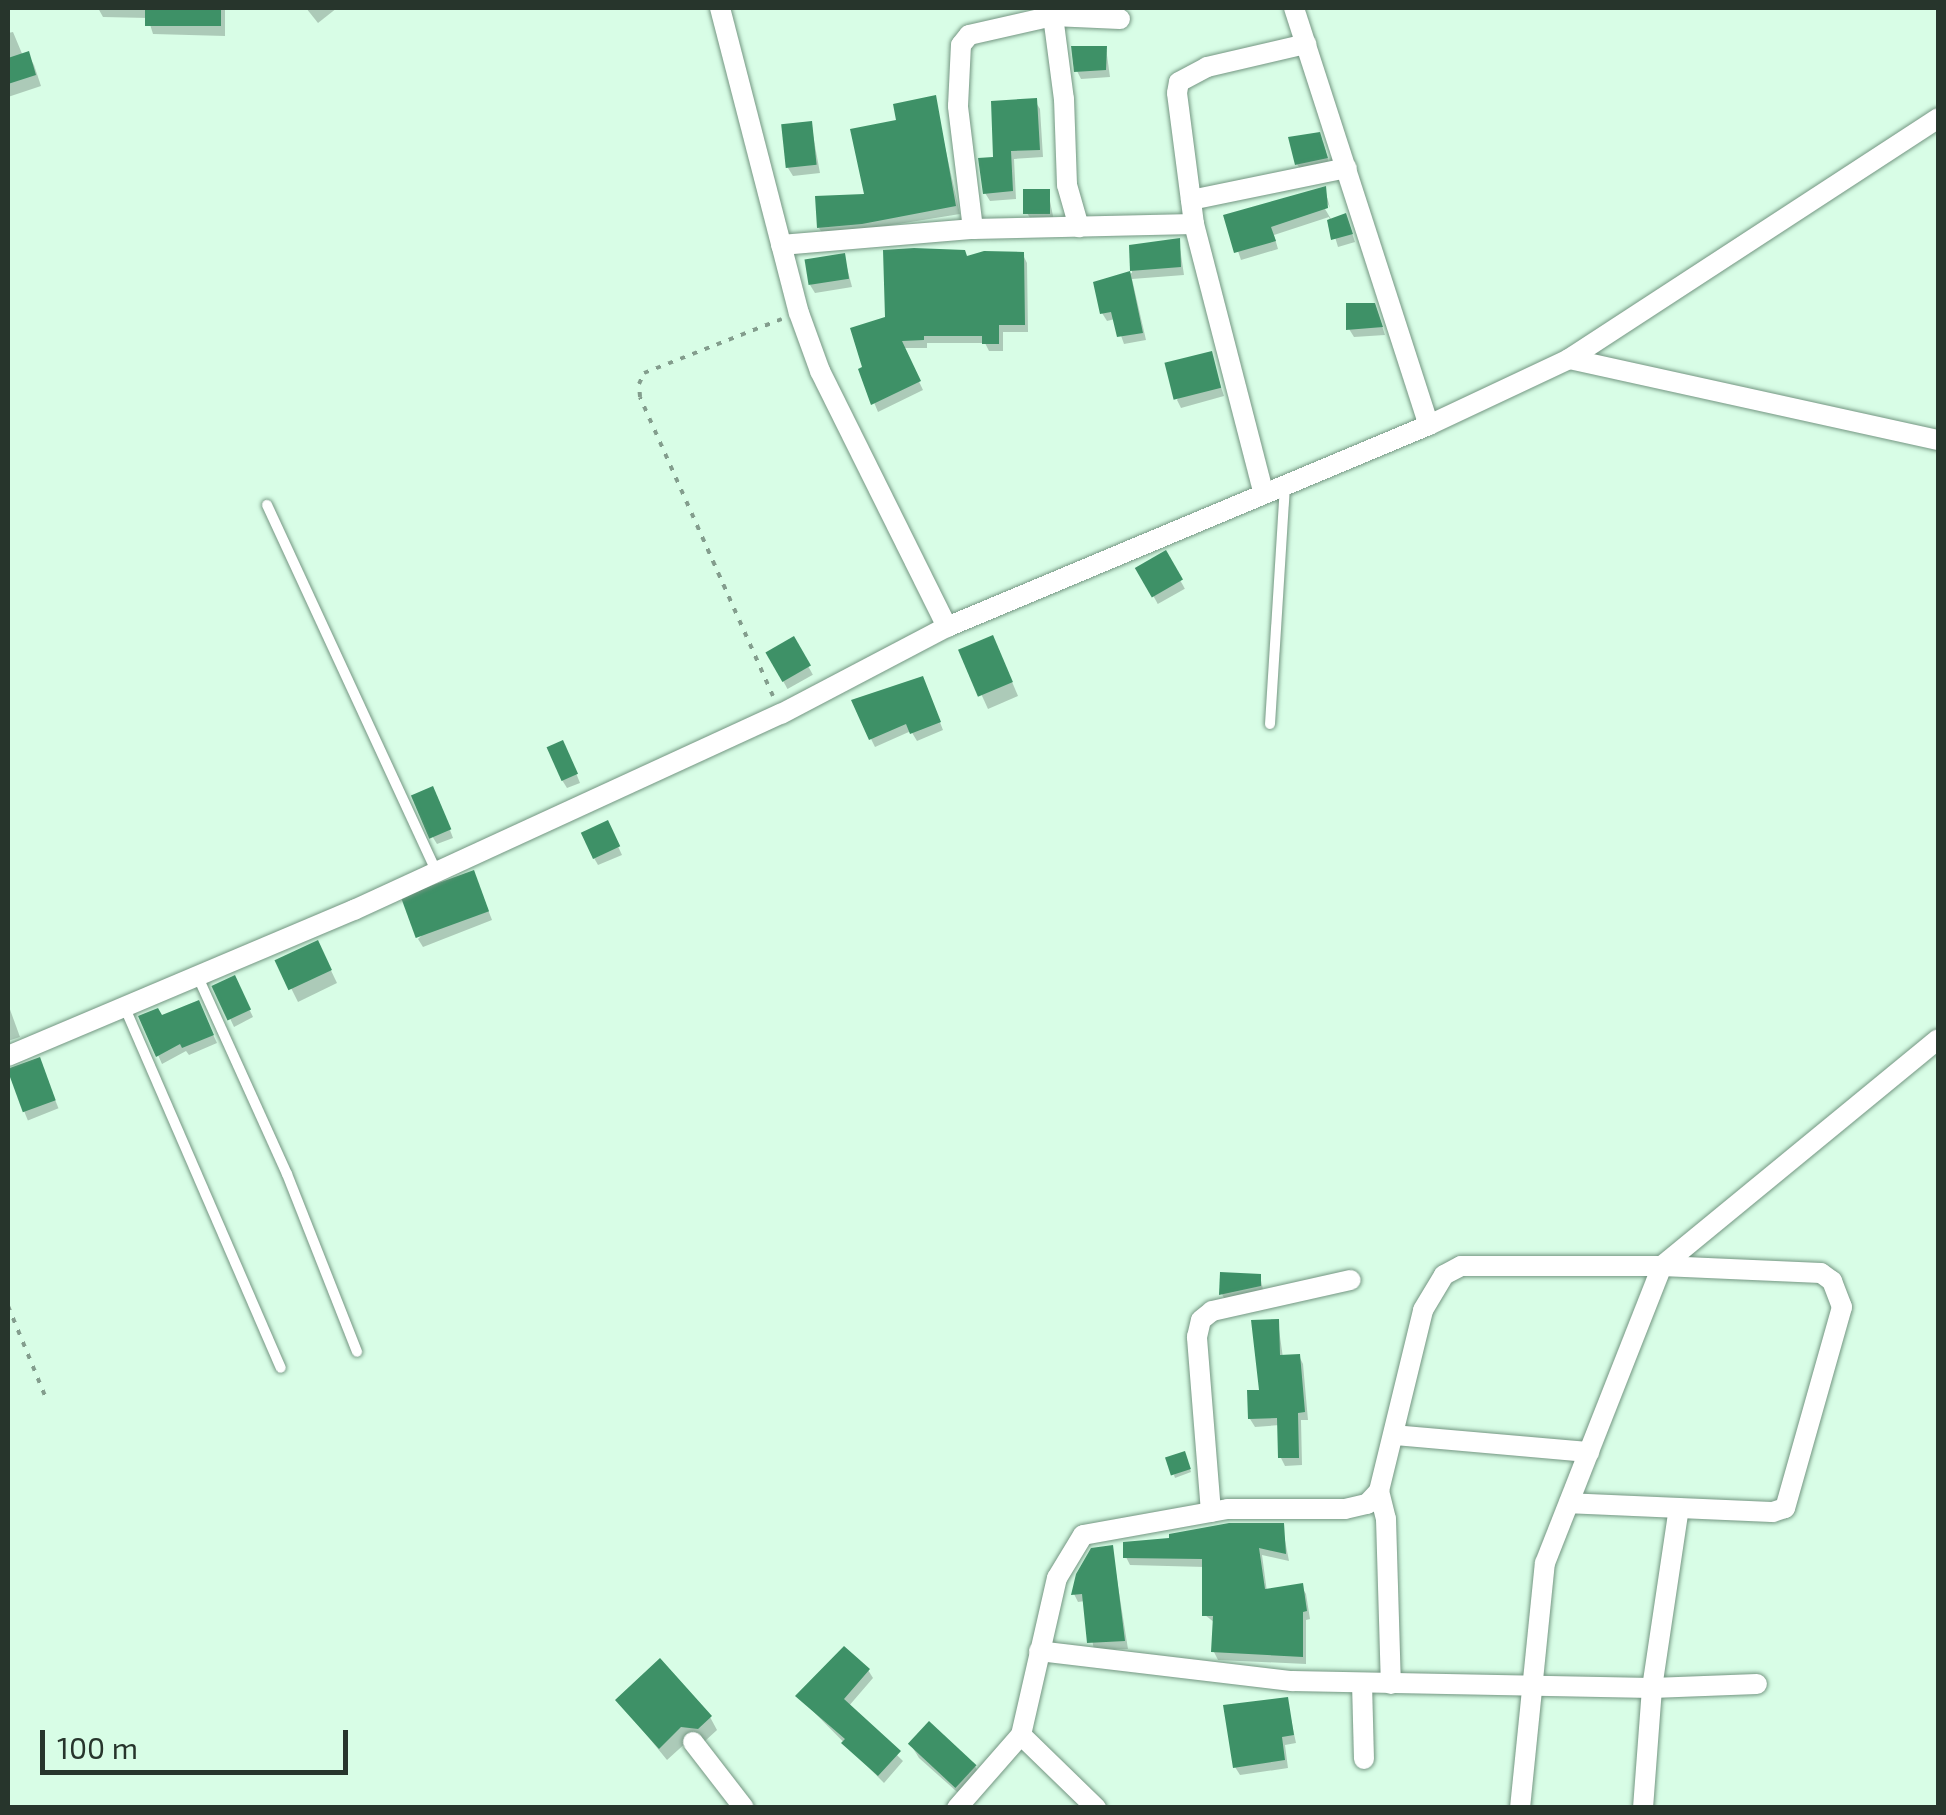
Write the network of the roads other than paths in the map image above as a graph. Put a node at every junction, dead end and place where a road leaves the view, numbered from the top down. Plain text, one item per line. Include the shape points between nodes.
1 (720, 8) edge
2 (1294, 8) edge
3 (1053, 16) junction
4 (1120, 19) dead end
5 (1306, 44) junction
6 (1938, 118) edge
7 (1348, 168) junction
8 (1191, 200) junction
9 (1194, 224) junction
10 (1079, 227) junction
11 (974, 229) junction
12 (781, 245) junction
13 (1569, 359) junction
14 (1428, 425) junction
15 (1938, 440) edge
16 (1285, 482) junction
17 (1263, 491) junction
18 (267, 504) dead end
19 (947, 627) junction
20 (1270, 724) dead end
21 (436, 871) junction
22 (197, 976) junction
23 (125, 1007) junction
24 (1938, 1039) edge
25 (8, 1056) edge
26 (1662, 1266) junction
27 (1351, 1280) dead end
28 (356, 1352) dead end
29 (281, 1368) dead end
30 (1394, 1434) junction
31 (1589, 1452) junction
32 (1379, 1491) junction
33 (1569, 1502) junction
34 (1678, 1508) junction
35 (1211, 1512) junction
36 (1039, 1651) junction
37 (1362, 1683) junction
38 (1392, 1684) junction
39 (1531, 1684) junction
40 (1757, 1684) dead end
41 (1652, 1688) junction
42 (1022, 1735) junction
43 (694, 1742) dead end
44 (1364, 1759) dead end
45 (744, 1808) edge
46 (957, 1808) edge
47 (1096, 1808) edge
48 (1520, 1808) edge
49 (1643, 1808) edge

1 - 12 street
2 - 5 street
3 - 4 street
3 - 10 street via 1067,184
3 - 11 street via 969,35 961,45 958,106
5 - 7 street
5 - 8 street via 1208,67 1179,82
6 - 13 street
7 - 8 street
7 - 14 street
8 - 9 street
9 - 10 street
9 - 17 street
10 - 11 street
11 - 12 street
12 - 19 street via 820,371
13 - 14 street
13 - 15 street
14 - 16 street
16 - 17 street
16 - 20 lane
17 - 19 street
18 - 21 lane
19 - 21 street via 781,714
21 - 22 street
22 - 23 street
22 - 28 lane via 287,1174
23 - 25 street
23 - 29 lane
24 - 26 street
26 - 30 street via 1460,1266 1444,1274 1424,1310
26 - 31 street
26 - 34 street via 1821,1273 1842,1300 1785,1508
27 - 35 street via 1212,1311 1201,1320 1196,1338
30 - 31 street
30 - 32 street
31 - 33 street
32 - 35 street via 1367,1504 1345,1509
32 - 38 street via 1386,1519
33 - 34 street
33 - 39 street via 1545,1563
34 - 41 street
35 - 36 street via 1083,1536 1056,1578
36 - 37 street
36 - 42 street
37 - 38 street
37 - 44 street
38 - 39 street
39 - 41 street
39 - 48 street
40 - 41 street
41 - 49 street
42 - 46 street
42 - 47 street
43 - 45 street

